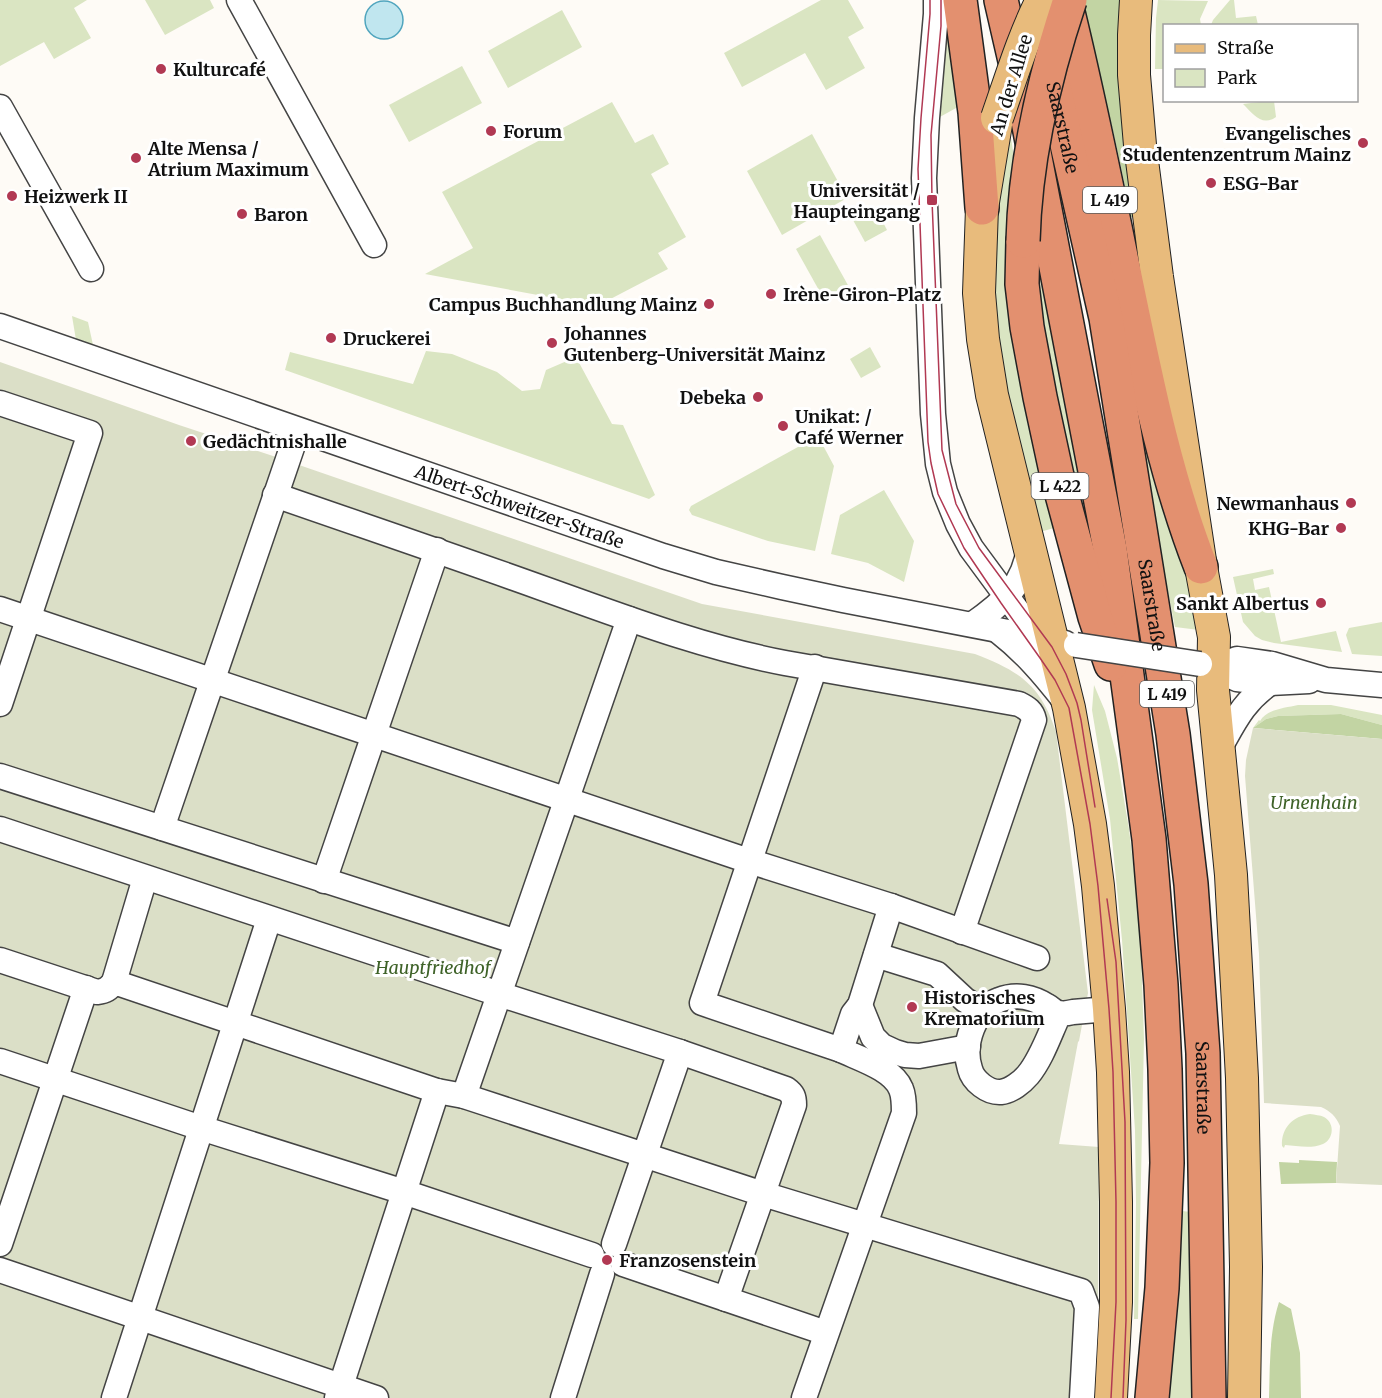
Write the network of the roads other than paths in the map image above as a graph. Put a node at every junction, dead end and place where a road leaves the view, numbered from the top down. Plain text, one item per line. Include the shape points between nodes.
1 (239, 0) edge
2 (936, 0) edge
3 (960, 0) edge
4 (1001, 0) edge
5 (1034, 0) edge
6 (1042, 0) edge
7 (1065, 0) edge
8 (1070, 0) edge
9 (1136, 0) edge
10 (0, 107) edge
11 (982, 208) junction
12 (374, 245) dead end
13 (91, 269) dead end
14 (0, 326) edge
15 (1, 405) edge
16 (298, 430) junction
17 (275, 495) junction
18 (1029, 544) junction
19 (437, 550) junction
20 (1201, 567) junction
21 (1007, 597) junction
22 (0, 609) edge
23 (28, 618) junction
24 (629, 619) junction
25 (984, 626) junction
26 (1055, 640) junction
27 (1206, 666) junction
28 (815, 667) junction
29 (212, 680) junction
30 (1326, 680) junction
31 (1270, 683) junction
32 (1382, 685) edge
33 (0, 704) edge
34 (1070, 708) junction
35 (1133, 722) junction
36 (374, 734) junction
37 (1219, 749) junction
38 (0, 776) edge
39 (566, 799) junction
40 (162, 828) junction
41 (0, 829) edge
42 (749, 861) junction
43 (145, 878) junction
44 (324, 880) junction
45 (891, 906) junction
46 (269, 919) junction
47 (962, 932) junction
48 (517, 942) junction
49 (876, 955) junction
50 (1037, 958) dead end
51 (0, 960) edge
52 (114, 982) junction
53 (86, 988) junction
54 (499, 994) junction
55 (861, 1005) junction
56 (1109, 1009) junction
57 (982, 1011) junction
58 (1059, 1014) junction
59 (235, 1023) junction
60 (968, 1047) junction
61 (841, 1050) junction
62 (680, 1052) junction
63 (0, 1061) edge
64 (54, 1078) junction
65 (437, 1091) junction
66 (464, 1096) junction
67 (201, 1128) junction
68 (646, 1155) junction
69 (404, 1192) junction
70 (763, 1194) junction
71 (865, 1226) junction
72 (0, 1244) edge
73 (608, 1259) junction
74 (0, 1270) edge
75 (726, 1299) junction
76 (141, 1318) junction
77 (826, 1333) junction
78 (339, 1392) edge
79 (114, 1398) edge
80 (376, 1398) edge
81 (563, 1398) edge
82 (804, 1398) edge
83 (1082, 1398) edge
84 (1111, 1398) edge
85 (1152, 1398) edge
86 (1209, 1398) edge
87 (1244, 1398) edge

1 - 12 street
2 - 21 street via 924,178 934,442 945,492 958,524
3 - 11 highway via 975,112
4 - 35 highway, Saarstraße / L 419 via 1024,100 1110,549
5 - 86 highway, Saarstraße / L 419 via 1106,318 1173,734 1191,884 1203,1053
6 - 11 main road, An der Allee, bridge via 1019,53 998,118
7 - 20 highway, L 419 via 1150,401
8 - 35 highway, L 422, bridge via 1039,106 1024,209 1022,284 1040,397 1058,476 1095,617
9 - 20 main road via 1134,75 1140,145
10 - 13 street
11 - 18 main road via 979,293 983,339 992,395
14 - 16 street, Albert-Schweitzer-Straße
15 - 23 street via 90,433
16 - 17 street
16 - 25 street, Albert-Schweitzer-Straße via 717,572
17 - 19 street
17 - 29 street
18 - 21 street via 1020,580
18 - 26 main road
19 - 24 street
19 - 36 street
20 - 27 main road via 1214,637
21 - 25 street via 987,615
21 - 26 street
22 - 23 street
23 - 29 street
23 - 33 street
24 - 28 street via 749,656
24 - 39 street
25 - 26 street, Albert-Schweitzer-Straße
25 - 34 street via 1017,645
26 - 27 street, Albert-Schweitzer-Straße, bridge
26 - 34 main road
27 - 30 street via 1238,659 1272,664
27 - 31 street via 1237,679
27 - 37 main road via 1213,690
28 - 42 street
28 - 47 street via 1019,704 1033,714
29 - 36 street
29 - 40 street
30 - 31 street
30 - 32 street
31 - 37 street via 1246,703
34 - 56 main road via 1090,824
35 - 85 highway, Saarstraße / L 419 via 1149,839 1165,1070 1165,1231
36 - 39 street
36 - 44 street
37 - 87 main road via 1242,1078
38 - 40 street
39 - 42 street
39 - 48 street
40 - 44 street
41 - 43 street
42 - 45 street
42 - 61 street via 702,1003
43 - 46 street
43 - 52 street
44 - 48 street
45 - 47 street
45 - 49 street
46 - 54 street
46 - 59 street
47 - 50 street
48 - 54 street
49 - 55 street
49 - 57 street via 937,974
51 - 53 street
52 - 53 street via 104,992
52 - 59 street
53 - 64 street
54 - 62 street
54 - 66 street
55 - 60 street via 873,1037 895,1052 919,1056
55 - 61 street via 853,1014
56 - 58 street
56 - 84 main road via 1116,1202
57 - 58 street via 998,1000 1021,996
57 - 60 street via 974,1023
58 - 60 street via 1032,1070 1008,1090 992,1090 975,1079 970,1071
59 - 65 street
59 - 67 street
61 - 71 street via 888,1073 902,1090 904,1101 904,1113
62 - 68 street
62 - 70 street via 792,1093 794,1105
63 - 64 street
64 - 67 street
64 - 72 street
65 - 66 street
65 - 69 street
66 - 68 street
67 - 69 street
67 - 76 street
68 - 70 street
68 - 73 street
69 - 73 street
69 - 78 street
70 - 71 street
70 - 75 street
71 - 77 street
71 - 83 street via 1081,1291 1087,1307
73 - 75 street
73 - 81 street
74 - 76 street
75 - 77 street
76 - 78 street
76 - 79 street
77 - 82 street
78 - 80 street

